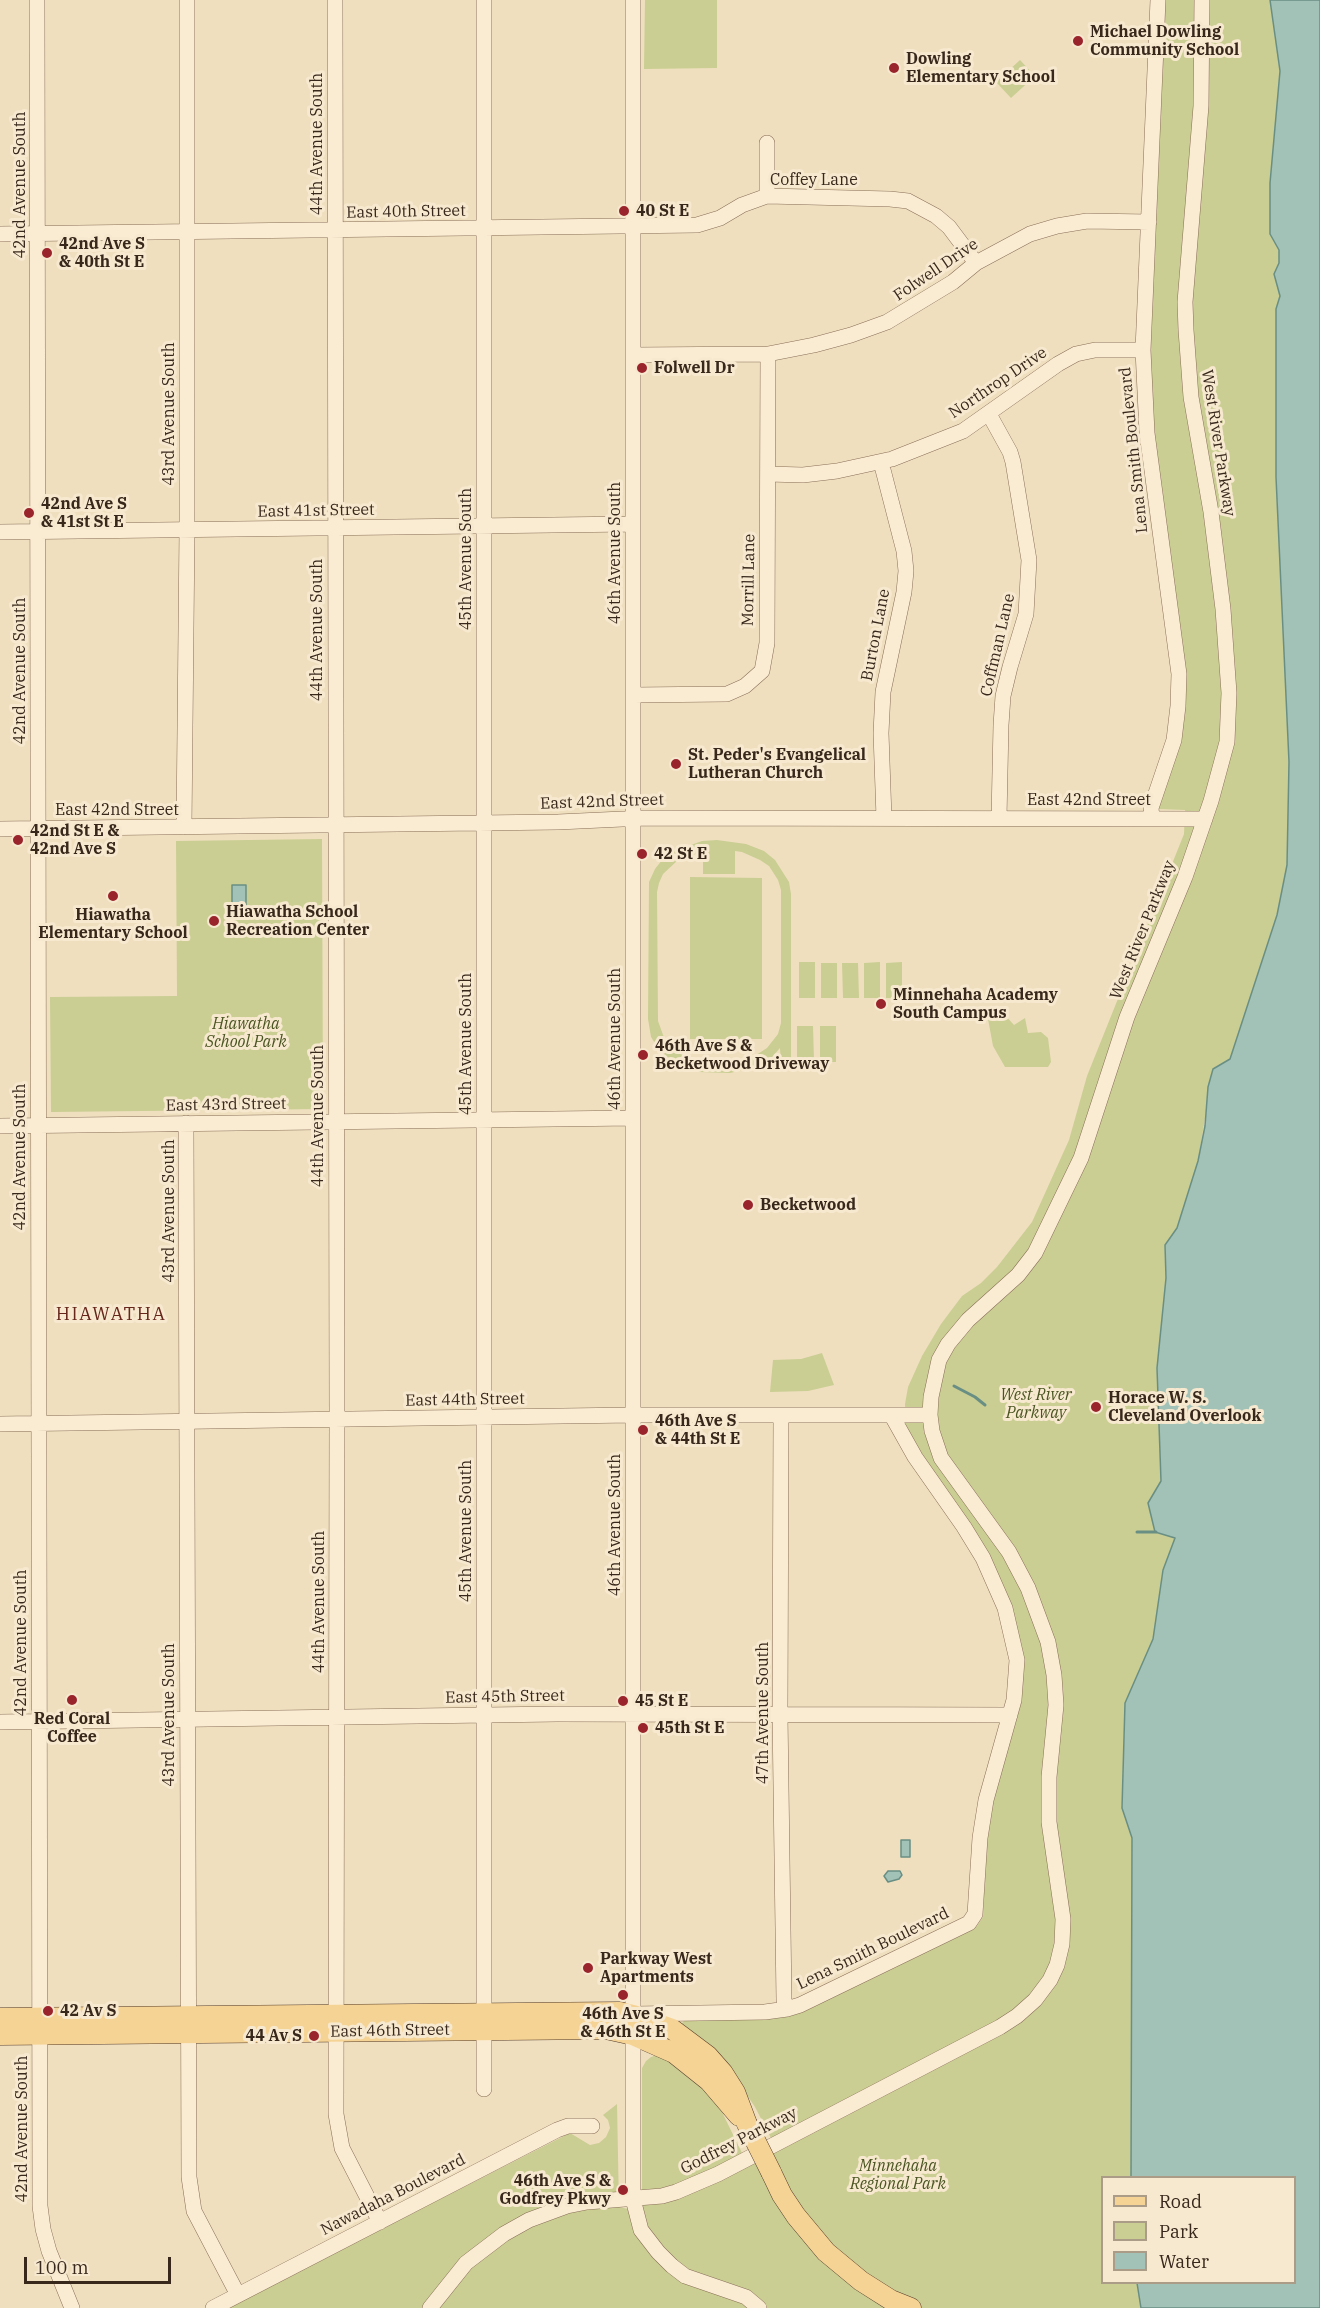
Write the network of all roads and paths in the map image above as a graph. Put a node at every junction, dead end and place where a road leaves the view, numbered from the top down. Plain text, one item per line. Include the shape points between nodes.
1 (38, 0) edge
2 (187, 0) edge
3 (335, 0) edge
4 (484, 0) edge
5 (633, 0) edge
6 (1158, 0) edge
7 (1202, 0) edge
8 (767, 143) dead end
9 (767, 196) junction
10 (1149, 222) junction
11 (633, 227) junction
12 (483, 228) junction
13 (335, 231) junction
14 (187, 232) junction
15 (0, 234) edge
16 (39, 234) junction
17 (976, 263) junction
18 (1143, 350) junction
19 (768, 354) junction
20 (634, 355) junction
21 (989, 414) junction
22 (881, 462) junction
23 (768, 474) junction
24 (632, 524) junction
25 (484, 526) junction
26 (336, 528) junction
27 (187, 530) junction
28 (0, 532) edge
29 (38, 532) junction
30 (634, 695) junction
31 (632, 818) junction
32 (884, 818) junction
33 (999, 818) junction
34 (1152, 819) junction
35 (1206, 819) junction
36 (484, 823) junction
37 (335, 825) junction
38 (184, 827) junction
39 (38, 828) junction
40 (0, 829) edge
41 (633, 1118) junction
42 (484, 1120) junction
43 (336, 1122) junction
44 (186, 1123) junction
45 (38, 1125) junction
46 (0, 1126) edge
47 (633, 1415) junction
48 (930, 1415) junction
49 (781, 1416) junction
50 (892, 1416) junction
51 (484, 1417) junction
52 (337, 1420) junction
53 (188, 1422) junction
54 (0, 1424) edge
55 (39, 1424) junction
56 (634, 1715) junction
57 (780, 1715) junction
58 (1010, 1715) junction
59 (485, 1716) junction
60 (336, 1718) junction
61 (187, 1719) junction
62 (39, 1721) junction
63 (0, 1722) edge
64 (1035, 2000) joint
65 (786, 2009) junction
66 (633, 2014) junction
67 (0, 2018) edge
68 (485, 2022) junction
69 (337, 2023) junction
70 (188, 2025) junction
71 (39, 2026) junction
72 (0, 2035) edge
73 (633, 2035) junction
74 (667, 2049) junction
75 (632, 2078) junction
76 (484, 2089) dead end
77 (747, 2124) junction
78 (592, 2126) dead end
79 (633, 2199) junction
80 (380, 2222) junction
81 (238, 2295) junction
82 (72, 2308) edge
83 (213, 2308) edge
84 (430, 2308) edge
85 (759, 2308) edge
86 (911, 2308) edge

1 - 16 street, 42nd Avenue South
2 - 14 street, 43rd Avenue South
3 - 13 street, 44th Avenue South
4 - 12 street, 45th Avenue South
5 - 11 street, 46th Avenue South
6 - 10 street, Lena Smith Boulevard
7 - 35 street, West River Parkway via 1201,106 1186,330 1191,397 1218,558 1229,726 1223,763
8 - 9 street
9 - 11 street, Coffey Lane via 697,225
9 - 17 street, Coffey Lane via 908,201 949,227
10 - 17 street, Folwell Drive via 1088,221 1057,226 1030,234
10 - 18 street, Lena Smith Boulevard
11 - 12 street, East 40th Street
11 - 20 street, 46th Avenue South
12 - 13 street, East 40th Street
12 - 25 street, 45th Avenue South
13 - 14 street, East 40th Street
13 - 26 street, 44th Avenue South
14 - 16 street, East 40th Street
14 - 27 street, 43rd Avenue South
15 - 16 street, East 40th Street
16 - 29 street, 42nd Avenue South
17 - 19 street, Folwell Drive via 953,282 887,322 823,343
18 - 21 street, Northrop Drive via 1076,354
18 - 34 street, Lena Smith Boulevard via 1148,433 1179,674 1174,740 1151,808
19 - 20 street, Folwell Drive
19 - 23 street, Morrill Lane
20 - 24 street, 46th Avenue South
21 - 22 street, Northrop Drive via 963,431
21 - 33 street, Coffman Lane via 1013,462 1029,561 1026,614 1003,696
22 - 23 street, Northrop Drive via 803,475
22 - 32 street, Burton Lane via 906,572 883,692
23 - 30 street, Morrill Lane via 767,643 762,671 745,686 727,694
24 - 25 street, East 41st Street
24 - 30 street, 46th Avenue South
25 - 26 street, East 41st Street
25 - 36 street, 45th Avenue South
26 - 27 street, East 41st Street
26 - 37 street, 44th Avenue South
27 - 29 street, East 41st Street
27 - 38 street, 43rd Avenue South
28 - 29 street, East 41st Street
29 - 39 street, 42nd Avenue South
30 - 31 street, 46th Avenue South
31 - 32 street, East 42nd Street
31 - 36 street, East 42nd Street
31 - 41 street, 46th Avenue South
32 - 33 street, East 42nd Street
33 - 34 street, East 42nd Street
34 - 35 street, East 42nd Street
35 - 48 street, West River Parkway via 1127,1017 1096,1116 1065,1193 1029,1260 948,1344 934,1379
36 - 37 street, East 42nd Street
36 - 42 street, 45th Avenue South
37 - 38 street, East 42nd Street
37 - 43 street, 44th Avenue South
38 - 39 street, East 42nd Street
39 - 40 street, East 42nd Street
39 - 45 street, 42nd Avenue South
41 - 42 street, East 43rd Street
41 - 47 street, 46th Avenue South
42 - 43 street, East 43rd Street
42 - 51 street, 45th Avenue South
43 - 44 street, East 43rd Street
43 - 52 street, 44th Avenue South
44 - 45 street, East 43rd Street
44 - 53 street, 43rd Avenue South
45 - 46 street, East 43rd Street
45 - 55 street, 42nd Avenue South
47 - 49 street, East 44th Street
47 - 51 street, East 44th Street
47 - 56 street, 46th Avenue South
48 - 50 street, East 44th Street
48 - 64 street, West River Parkway via 941,1458 989,1522 1028,1588 1053,1666 1056,1705 1049,1821 1063,1919 1062,1944 1050,1980
49 - 50 street, East 44th Street
49 - 57 street, 47th Avenue South
50 - 58 street, Lena Smith Boulevard via 983,1558 997,1590 1017,1660
51 - 52 street, East 44th Street
51 - 59 street, 45th Avenue South
52 - 53 street, East 44th Street
52 - 60 street, 44th Avenue South
53 - 55 street, East 44th Street
53 - 61 street, 43rd Avenue South
54 - 55 street, East 44th Street
55 - 62 street, 42nd Avenue South
56 - 57 street, East 45th Street
56 - 59 street, East 45th Street
56 - 66 street, 46th Avenue South
57 - 58 street, East 45th Street
57 - 65 street, 47th Avenue South
58 - 65 street, Lena Smith Boulevard via 986,1800 980,1838 978,1903 969,1923
59 - 60 street, East 45th Street
59 - 68 street, 45th Avenue South
60 - 61 street, East 45th Street
60 - 69 street, 44th Avenue South
61 - 62 street, East 45th Street
61 - 70 street, 43rd Avenue South
62 - 63 street, East 45th Street
62 - 71 street, 42nd Avenue South
64 - 79 street, Godfrey Parkway via 1000,2027 718,2174 676,2192
65 - 66 street, East 46th Street
66 - 68 main road, East 46th Street via 594,2012
66 - 73 street, 46th Avenue South
66 - 77 main road, East 46th Street via 672,2030 708,2056 735,2092
67 - 71 main road, East 46th Street
68 - 69 main road, East 46th Street
68 - 73 main road, East 46th Street
68 - 76 street, 45th Avenue South
69 - 70 main road, East 46th Street
69 - 80 street, 44th Avenue South via 337,2132
70 - 71 main road, East 46th Street
70 - 81 street, 43rd Avenue South via 191,2196 194,2211
71 - 72 main road, East 46th Street
71 - 82 street, 42nd Avenue South via 40,2206 43,2229
73 - 74 main road, East 46th Street
73 - 75 street, 46th Avenue South
74 - 75 street via 645,2054
74 - 77 main road, East 46th Street via 709,2081
75 - 79 street, 46th Avenue South
77 - 86 main road, East 46th Street, bridge via 782,2195 826,2252 861,2281
78 - 80 street, Nawadaha Boulevard via 557,2130
79 - 84 street, Godfrey Parkway via 567,2206 529,2220 466,2264
79 - 85 street, 46th Avenue South via 641,2230 672,2266 686,2276 746,2297
80 - 81 street, Nawadaha Boulevard
81 - 83 street, Nawadaha Boulevard

